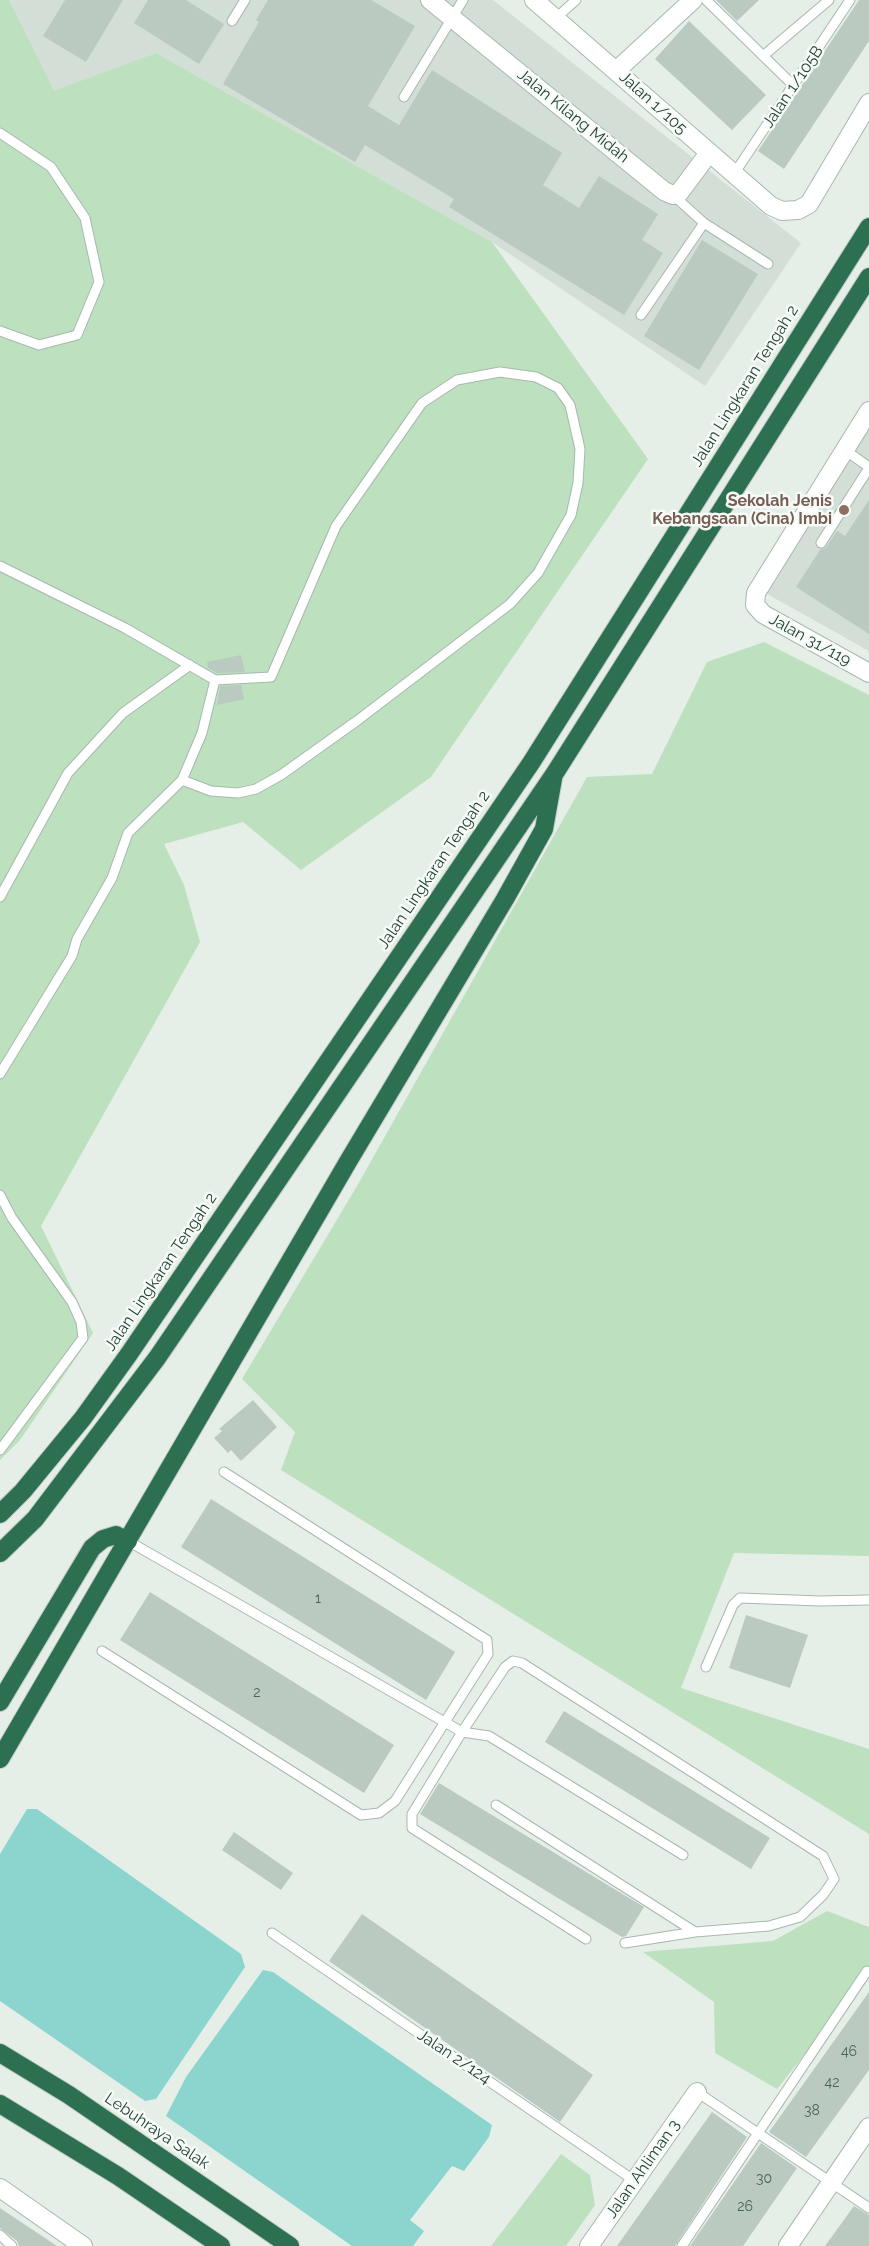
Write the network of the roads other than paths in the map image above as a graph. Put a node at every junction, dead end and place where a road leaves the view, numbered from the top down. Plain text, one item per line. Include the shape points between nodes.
1 (245, 0) edge
2 (430, 0) edge
3 (463, 0) edge
4 (534, 0) edge
5 (576, 0) edge
6 (693, 0) edge
7 (706, 0) edge
8 (829, 0) edge
9 (850, 0) edge
10 (452, 17) junction
11 (556, 18) junction
12 (232, 21) dead end
13 (763, 56) junction
14 (616, 70) junction
15 (795, 87) junction
16 (404, 97) dead end
17 (869, 103) edge
18 (0, 133) edge
19 (710, 153) junction
20 (734, 174) junction
21 (672, 195) junction
22 (704, 223) junction
23 (869, 227) edge
24 (768, 264) dead end
25 (869, 276) edge
26 (641, 315) dead end
27 (0, 331) edge
28 (869, 411) edge
29 (845, 450) junction
30 (869, 468) edge
31 (822, 543) dead end
32 (0, 566) edge
33 (190, 665) junction
34 (869, 673) edge
35 (214, 680) junction
36 (555, 773) junction
37 (182, 780) junction
38 (0, 897) edge
39 (0, 1074) edge
40 (0, 1196) edge
41 (0, 1450) edge
42 (224, 1472) dead end
43 (0, 1514) edge
44 (128, 1541) junction
45 (0, 1553) edge
46 (869, 1600) edge
47 (102, 1651) dead end
48 (706, 1667) dead end
49 (0, 1702) edge
50 (444, 1723) junction
51 (462, 1732) junction
52 (0, 1759) edge
53 (496, 1805) dead end
54 (683, 1855) dead end
55 (695, 1932) junction
56 (272, 1933) dead end
57 (586, 1939) dead end
58 (625, 1943) dead end
59 (867, 1971) dead end
60 (0, 2053) edge
61 (697, 2092) joint
62 (0, 2104) edge
63 (869, 2127) edge
64 (760, 2133) junction
65 (635, 2181) junction
66 (831, 2183) junction
67 (0, 2188) edge
68 (869, 2208) edge
69 (0, 2235) edge
70 (73, 2243) edge
71 (215, 2243) edge
72 (12, 2246) edge
73 (290, 2246) edge
74 (589, 2246) edge
75 (682, 2246) edge
76 (788, 2246) edge

1 - 12 lane
2 - 10 street, Jalan Kilang Midah
3 - 10 lane
4 - 11 street, Jalan 1/105
5 - 11 lane
6 - 14 street
7 - 13 lane
8 - 13 lane
9 - 15 lane, Jalan 1/105B
10 - 16 lane
10 - 21 street, Jalan Kilang Midah
11 - 14 street, Jalan 1/105
13 - 15 lane
14 - 19 street, Jalan 1/105
15 - 20 lane, Jalan 1/105B
17 - 20 street, Jalan 1/105 via 809,204 798,210 782,211 771,206
18 - 27 lane via 51,167 85,218 99,282 76,335 39,345
19 - 20 street, Jalan 1/105
19 - 21 street via 679,193
21 - 22 lane
22 - 24 lane
22 - 26 lane
23 - 43 highway, Jalan Lingkaran Tengah 2 via 531,763 83,1418
25 - 36 highway
28 - 29 street
29 - 30 lane
29 - 34 street, Jalan 31/119 via 756,593 755,605 763,614
30 - 31 lane
32 - 33 lane
33 - 35 lane
33 - 38 lane via 123,713 68,773
35 - 37 lane via 202,733
35 - 37 lane via 271,677 336,526 422,403 457,380 500,372 536,377 558,388 570,405 580,449 571,515 538,573 510,604 358,720 256,789 238,793 211,791
36 - 44 highway via 544,829 511,889
36 - 45 highway via 158,1358 35,1519
37 - 39 lane via 128,833 112,878 77,939 72,956
40 - 41 lane via 72,1302 83,1338
42 - 50 lane via 487,1640 488,1654
44 - 49 highway via 116,1535 92,1548
44 - 50 lane
44 - 52 highway
46 - 48 lane via 740,1598 733,1605
47 - 50 lane via 361,1815 379,1813 395,1801
50 - 51 lane
51 - 54 lane via 489,1736
51 - 55 lane via 508,1663 518,1661 823,1856 834,1879 800,1917 769,1926
51 - 57 lane via 412,1814 412,1828
53 - 55 lane
55 - 58 lane
56 - 65 lane, Jalan 2/124
59 - 64 lane
60 - 73 highway, Lebuhraya Salak via 69,2095
61 - 64 lane
61 - 65 street, Jalan Ahliman 3
62 - 71 highway via 118,2176
63 - 66 street
64 - 66 lane
64 - 75 lane
65 - 74 street, Jalan Ahliman 3
66 - 68 lane
66 - 76 street
67 - 70 street
69 - 72 lane

